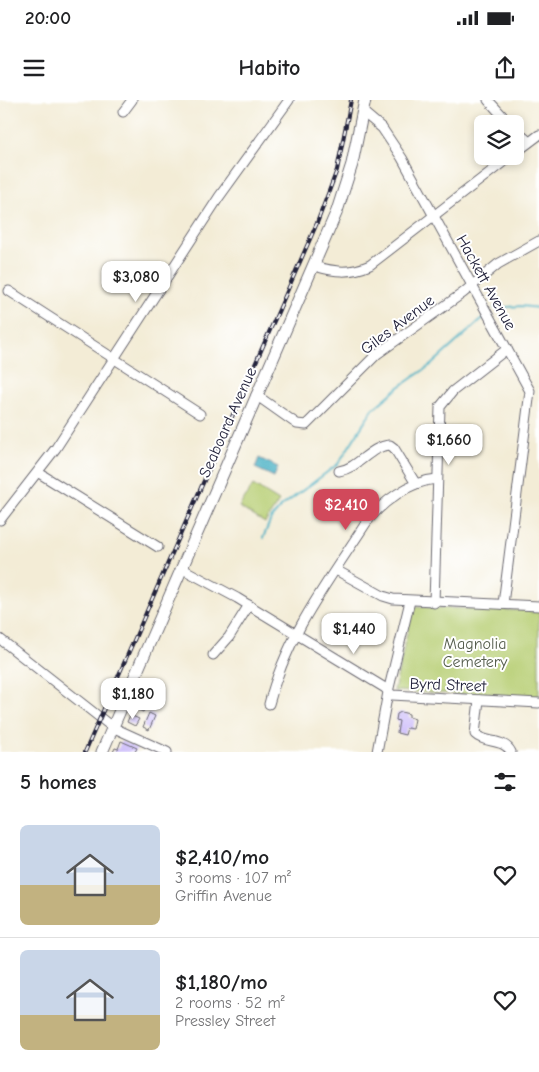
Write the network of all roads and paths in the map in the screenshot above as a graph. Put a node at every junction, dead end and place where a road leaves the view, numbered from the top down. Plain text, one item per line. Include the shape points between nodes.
1 (132, 100) edge
2 (289, 100) edge
3 (365, 100) edge
4 (488, 100) edge
5 (122, 112) dead end
6 (363, 112) junction
7 (502, 115) edge
8 (539, 135) edge
9 (524, 137) edge
10 (529, 142) junction
11 (524, 146) edge
12 (499, 165) edge
13 (433, 215) junction
14 (539, 241) edge
15 (314, 266) junction
16 (472, 286) junction
17 (10, 291) dead end
18 (507, 349) junction
19 (113, 359) junction
20 (539, 385) edge
21 (530, 391) junction
22 (256, 395) junction
23 (200, 414) dead end
24 (339, 471) dead end
25 (39, 473) junction
26 (437, 479) junction
27 (416, 484) junction
28 (0, 520) edge
29 (158, 547) dead end
30 (181, 568) junction
31 (336, 570) junction
32 (410, 601) junction
33 (434, 603) junction
34 (503, 604) junction
35 (249, 605) junction
36 (539, 606) edge
37 (296, 633) junction
38 (0, 639) edge
39 (213, 655) dead end
40 (388, 692) junction
41 (479, 700) junction
42 (539, 703) edge
43 (269, 704) dead end
44 (112, 727) junction
45 (102, 752) edge
46 (167, 752) edge
47 (377, 752) edge
48 (511, 752) edge

1 - 5 street
2 - 19 street via 219,197
3 - 6 main road, Seaboard Avenue
4 - 7 street
6 - 13 street, Hackett Avenue via 382,128 394,144
6 - 15 main road, Seaboard Avenue via 346,186
8 - 10 street
9 - 10 street
10 - 11 street
12 - 13 street
13 - 15 street via 364,268 341,272
13 - 16 street, Hackett Avenue
14 - 16 street, Giles Avenue via 508,258
15 - 22 main road, Seaboard Avenue
16 - 18 street, Hackett Avenue
16 - 22 street, Giles Avenue via 377,354 306,425 297,424
17 - 19 street
18 - 21 street, Hackett Avenue
18 - 26 street via 442,403
19 - 23 street
19 - 25 street
20 - 21 street
21 - 34 street
22 - 30 main road, Seaboard Avenue
24 - 27 street via 390,445
25 - 28 street
25 - 29 street
26 - 27 street
26 - 33 street
27 - 31 street via 372,516
30 - 35 street, Byrd Street
30 - 44 main road, Seaboard Avenue
31 - 32 street via 383,596
31 - 37 street
32 - 33 street
32 - 40 street
33 - 34 street
34 - 36 street
35 - 37 street, Byrd Street
35 - 39 street
37 - 40 street, Byrd Street
37 - 43 street via 276,678
38 - 44 street
40 - 41 street, Byrd Street via 398,697
40 - 47 street
41 - 42 street, Byrd Street
41 - 48 street via 475,734 505,745
44 - 45 main road, Seaboard Avenue
44 - 46 street

